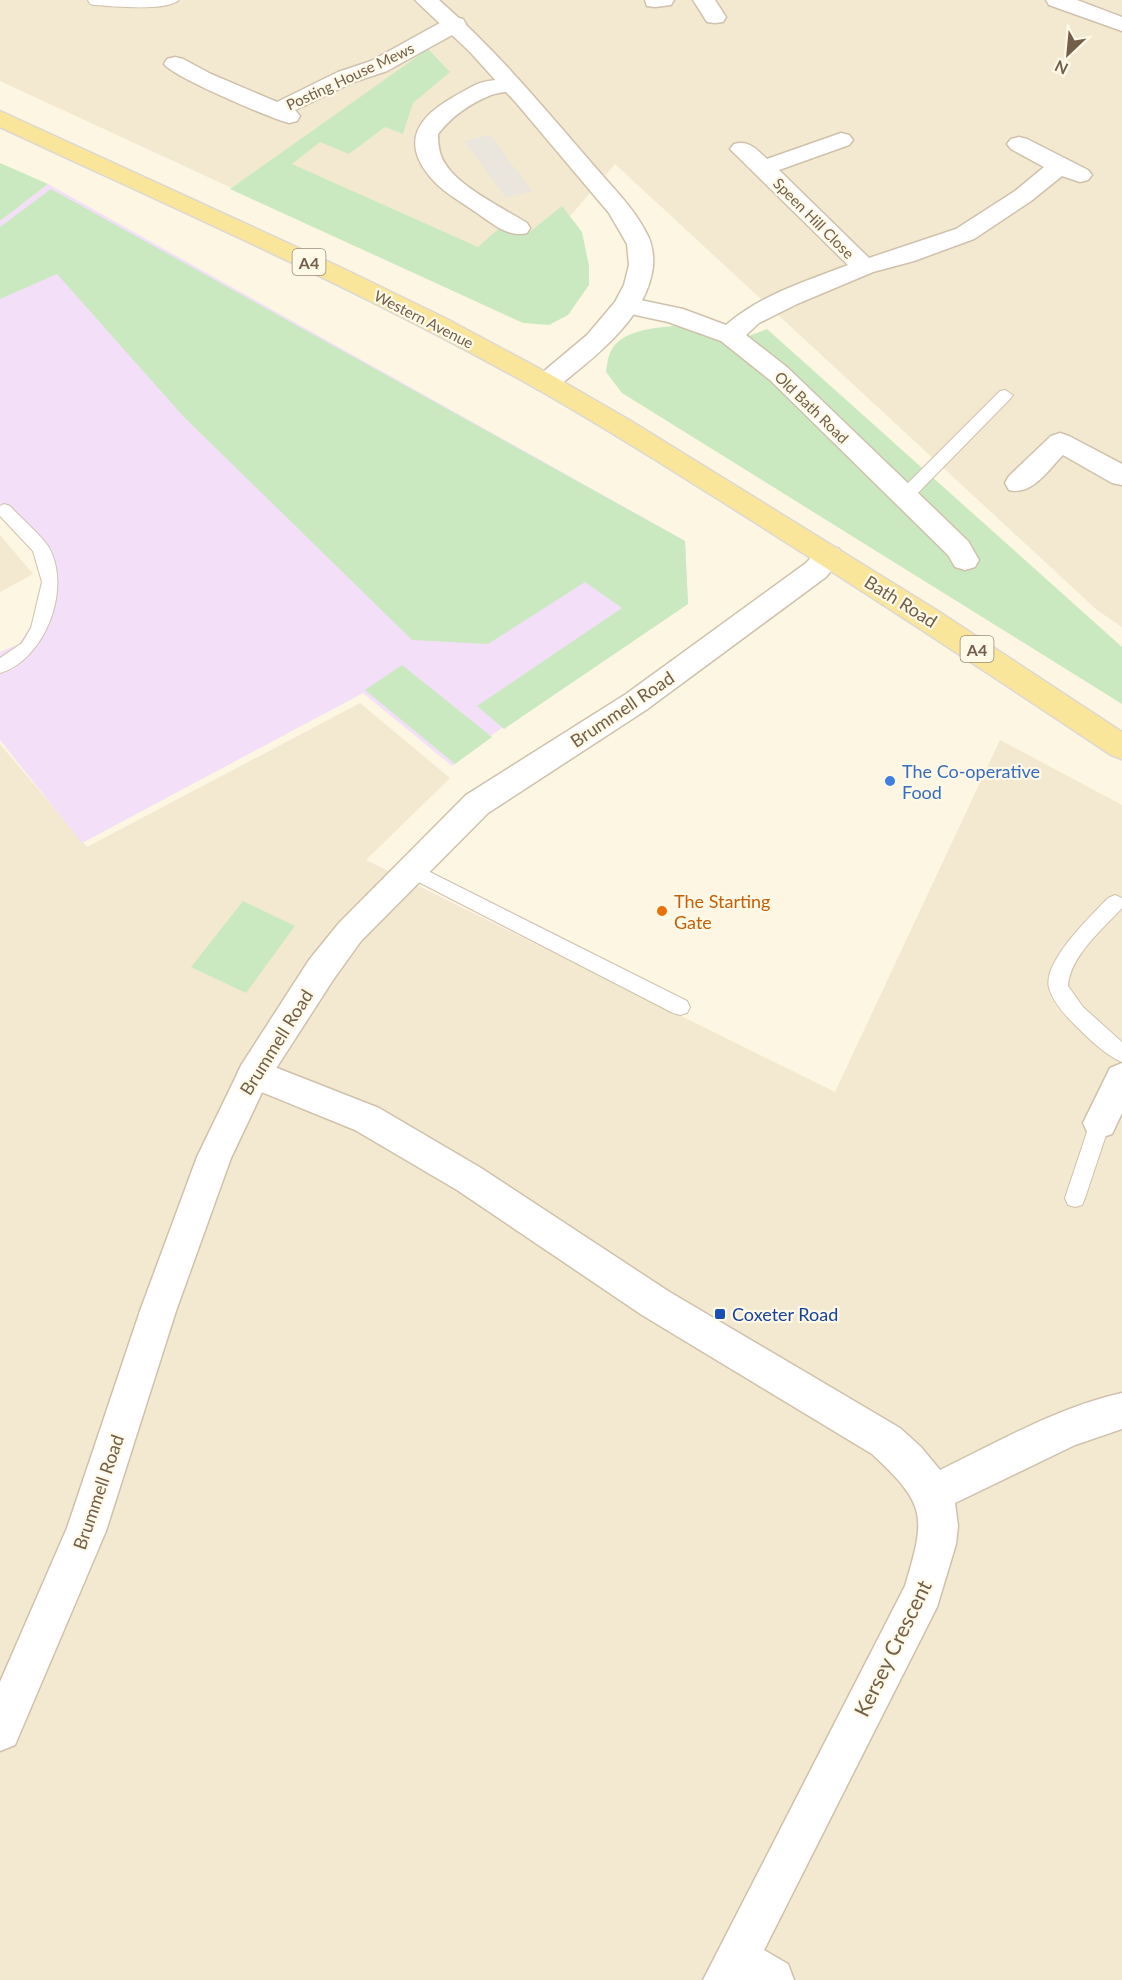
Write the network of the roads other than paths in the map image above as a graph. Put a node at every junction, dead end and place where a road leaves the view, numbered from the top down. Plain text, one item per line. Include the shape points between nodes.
1 (173, 0) edge
2 (426, 0) edge
3 (1057, 0) edge
4 (94, 1) edge
5 (455, 24) junction
6 (1122, 24) edge
7 (175, 64) dead end
8 (511, 85) junction
9 (0, 118) edge
10 (841, 140) dead end
11 (1019, 144) dead end
12 (742, 149) dead end
13 (763, 168) junction
14 (518, 228) dead end
15 (864, 267) junction
16 (626, 305) junction
17 (730, 335) junction
18 (546, 383) junction
19 (1005, 395) dead end
20 (1122, 476) edge
21 (1019, 483) dead end
22 (904, 497) junction
23 (4, 510) dead end
24 (829, 556) junction
25 (965, 560) dead end
26 (0, 667) edge
27 (1122, 747) edge
28 (410, 868) junction
29 (1115, 903) dead end
30 (680, 1007) dead end
31 (1122, 1053) edge
32 (254, 1074) junction
33 (1122, 1078) edge
34 (1100, 1123) joint
35 (1075, 1198) dead end
36 (1122, 1411) edge
37 (933, 1493) junction
38 (0, 1730) edge
39 (745, 1973) edge

1 - 4 lane via 140,4
2 - 5 street
3 - 6 street
5 - 7 street, Posting House Mews via 379,66 346,77 283,113 220,89
5 - 8 street
8 - 14 street via 482,90 458,101 426,133 426,149 438,171 484,208
8 - 16 street via 632,228 641,260 635,289
9 - 18 main road, Western Avenue / A4 via 333,273
10 - 13 street, Speen Hill Close
11 - 15 street, Speen Hill Close via 1070,171 965,234
12 - 13 street, Speen Hill Close
13 - 15 street, Speen Hill Close
15 - 17 street, Speen Hill Close via 750,316
16 - 17 street, Old Bath Road via 674,315
16 - 18 street via 614,322
17 - 22 street, Old Bath Road via 779,374
18 - 24 main road, Western Avenue / A4
19 - 22 lane
20 - 21 street via 1060,442
22 - 25 street, Old Bath Road via 958,548
23 - 26 lane via 41,549 50,582 39,629 28,647
24 - 27 main road, Bath Road / A4 via 994,659
24 - 28 street, Brummell Road via 816,570 636,702 477,804
28 - 30 lane
28 - 32 street, Brummell Road via 350,932 321,970
29 - 31 lane via 1068,957 1058,985 1077,1012
32 - 37 street via 368,1119 469,1179 655,1303 886,1441 914,1465
32 - 38 street, Brummell Road via 214,1157 158,1311 86,1531
33 - 34 street
34 - 35 lane
36 - 37 street via 1063,1431
37 - 39 street, Kersey Crescent via 939,1515 936,1549 923,1593

